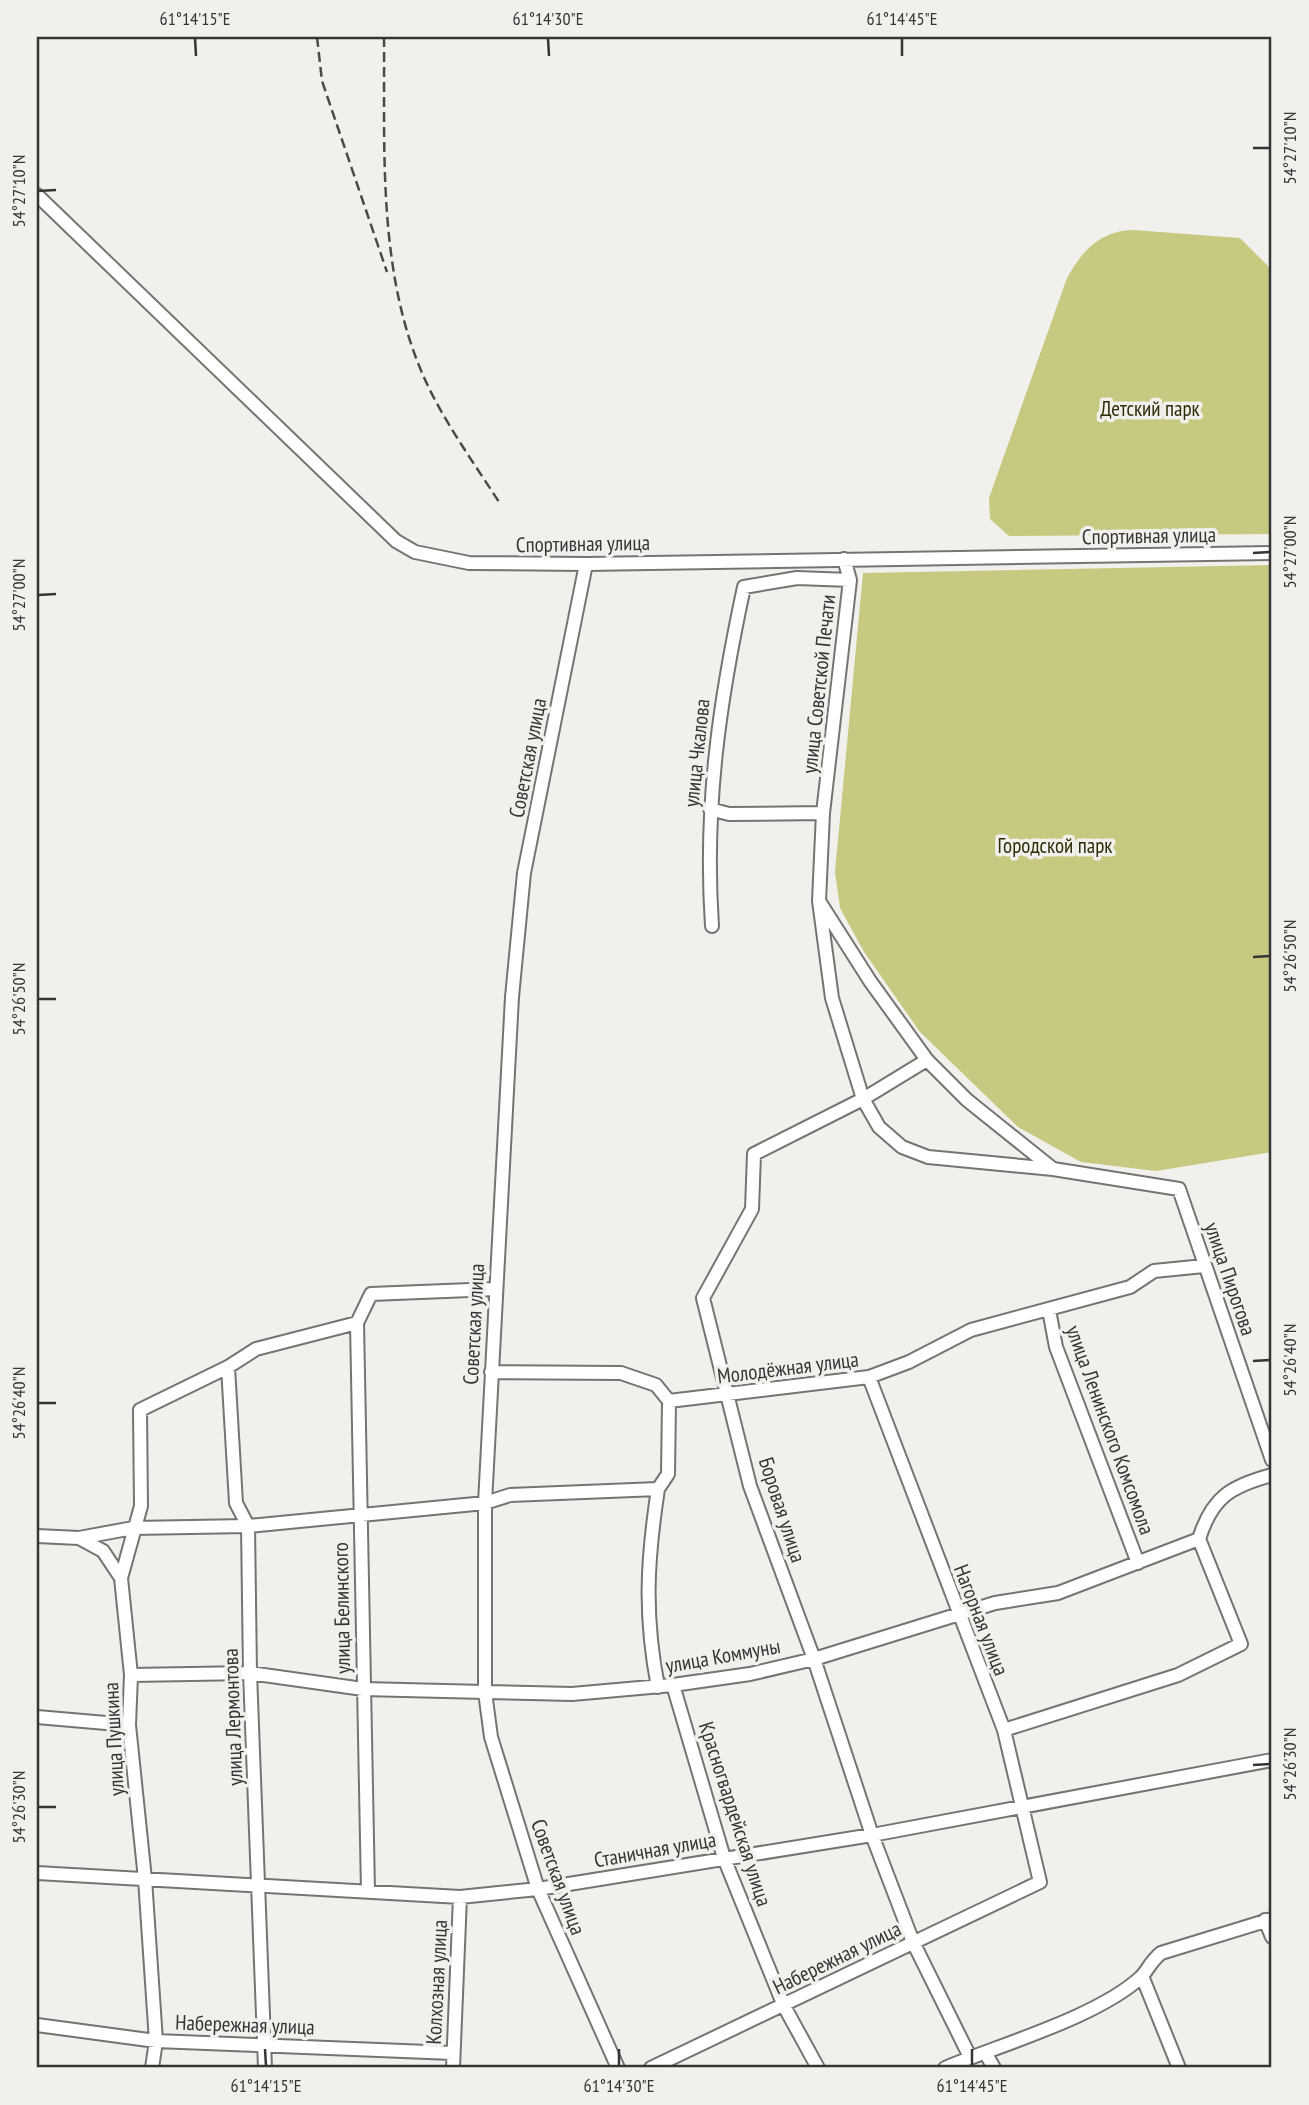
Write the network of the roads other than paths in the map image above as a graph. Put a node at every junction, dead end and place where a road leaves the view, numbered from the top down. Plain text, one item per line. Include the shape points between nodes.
1 (37, 195) edge
2 (1272, 553) edge
3 (844, 559) junction
4 (586, 565) junction
5 (850, 580) junction
6 (710, 809) junction
7 (823, 813) junction
8 (818, 901) junction
9 (712, 926) dead end
10 (926, 1060) junction
11 (863, 1099) junction
12 (1053, 1169) junction
13 (1179, 1189) joint
14 (1204, 1266) junction
15 (495, 1289) junction
16 (1049, 1310) junction
17 (357, 1323) junction
18 (228, 1367) junction
19 (491, 1372) junction
20 (869, 1377) junction
21 (729, 1394) junction
22 (669, 1401) junction
23 (1272, 1460) edge
24 (1272, 1475) edge
25 (658, 1489) junction
26 (485, 1503) junction
27 (359, 1518) junction
28 (248, 1526) junction
29 (133, 1528) junction
30 (37, 1536) edge
31 (79, 1538) junction
32 (1199, 1539) junction
33 (1138, 1563) junction
34 (121, 1578) junction
35 (958, 1616) junction
36 (814, 1658) junction
37 (250, 1673) junction
38 (131, 1675) junction
39 (673, 1685) junction
40 (658, 1687) junction
41 (363, 1689) junction
42 (485, 1692) junction
43 (37, 1717) edge
44 (129, 1725) junction
45 (1004, 1731) junction
46 (1272, 1760) edge
47 (1024, 1807) junction
48 (872, 1835) junction
49 (724, 1858) junction
50 (37, 1873) edge
51 (145, 1879) junction
52 (1040, 1882) joint
53 (260, 1885) junction
54 (538, 1889) junction
55 (368, 1891) junction
56 (460, 1897) junction
57 (1269, 1919) edge
58 (1272, 1937) edge
59 (913, 1942) junction
60 (1142, 1976) junction
61 (783, 2006) junction
62 (37, 2025) edge
63 (156, 2041) junction
64 (266, 2044) junction
65 (453, 2053) junction
66 (986, 2053) junction
67 (970, 2057) junction
68 (152, 2068) edge
69 (265, 2068) edge
70 (453, 2068) edge
71 (618, 2068) edge
72 (651, 2068) edge
73 (818, 2068) edge
74 (945, 2068) edge
75 (994, 2068) edge
76 (1179, 2068) edge

1 - 4 street, Спортивная улица via 396,541 415,552 469,563
2 - 3 street, Спортивная улица
3 - 4 street, Спортивная улица
3 - 5 street, улица Советской Печати
4 - 15 street, Советская улица via 524,873 505,1087
5 - 6 street, улица Чкалова via 797,578 744,587 722,689
5 - 7 street, улица Советской Печати
6 - 7 street via 729,814
6 - 9 street, улица Чкалова
7 - 8 street, улица Советской Печати
8 - 10 street
8 - 11 street, улица Советской Печати via 832,998
10 - 11 street, Боровая улица
10 - 12 street via 967,1100
11 - 12 street, улица Советской Печати via 879,1127 902,1147 928,1157
11 - 21 street, Боровая улица via 754,1154 752,1209 703,1298
12 - 13 street, улица Советской Печати
13 - 14 street, улица Пирогова
14 - 16 street, Молодёжная улица via 1154,1271 1130,1287
14 - 23 street, улица Пирогова
15 - 17 street via 371,1294
15 - 19 street, Советская улица
16 - 20 street, Молодёжная улица via 971,1330
16 - 33 street, улица Ленинского Комсомола via 1056,1348
17 - 18 street via 256,1349
17 - 27 street, улица Белинского
18 - 28 street, улица Лермонтова via 236,1503
18 - 29 street, улица Пушкина via 140,1410 141,1506
19 - 22 street via 621,1373 656,1385
19 - 26 street, Советская улица
20 - 21 street, Молодёжная улица
20 - 35 street, Нагорная улица
21 - 22 street, Молодёжная улица
21 - 36 street, Боровая улица via 750,1486
22 - 25 street via 668,1474
24 - 32 street via 1253,1480 1217,1501
25 - 26 street via 510,1495
25 - 40 street via 646,1597
26 - 27 street
26 - 42 street, Советская улица
27 - 28 street
27 - 41 street, улица Белинского
28 - 29 street
28 - 37 street, улица Лермонтова
29 - 31 street
29 - 34 street, улица Пушкина
30 - 31 street
31 - 34 street via 103,1551
32 - 33 street, улица Коммуны
32 - 45 street via 1241,1644 1178,1675
33 - 35 street, улица Коммуны via 1058,1593
34 - 38 street, улица Пушкина
35 - 36 street, улица Коммуны
35 - 45 street, Нагорная улица
36 - 39 street, улица Коммуны via 750,1674
36 - 48 street, Боровая улица
37 - 38 street, улица Коммуны
37 - 41 street, улица Коммуны
37 - 53 street, улица Лермонтова
38 - 44 street, улица Пушкина
39 - 40 street, улица Коммуны
39 - 49 street, Красногвардейская улица
40 - 42 street, улица Коммуны via 572,1694
41 - 42 street, улица Коммуны
41 - 55 street, улица Белинского
42 - 54 street, Советская улица via 491,1737
43 - 44 street
44 - 51 street, улица Пушкина
45 - 47 street, Нагорная улица
46 - 47 street, Станичная улица
47 - 48 street, Станичная улица
47 - 52 street, Нагорная улица
48 - 49 street, Станичная улица
48 - 59 street, Боровая улица
49 - 54 street, Станичная улица
49 - 61 street, Красногвардейская улица
50 - 51 street, Станичная улица
51 - 53 street, Станичная улица
51 - 63 street, улица Пушкина
52 - 59 street, Набережная улица
53 - 55 street, Станичная улица
53 - 64 street, улица Лермонтова
54 - 56 street, Станичная улица
54 - 71 street, Советская улица
55 - 56 street, Станичная улица
56 - 65 street, Колхозная улица
57 - 58 street
57 - 60 street via 1161,1953
59 - 61 street, Набережная улица
59 - 67 street, Боровая улица
60 - 66 street via 1105,2001
60 - 76 street
61 - 72 street, Набережная улица
61 - 73 street, Красногвардейская улица
62 - 63 street, Набережная улица
63 - 64 street, Набережная улица
63 - 68 street, улица Пушкина
64 - 65 street, Набережная улица
64 - 69 street, улица Лермонтова
65 - 70 street, Колхозная улица
66 - 67 street
66 - 75 street
67 - 74 street

